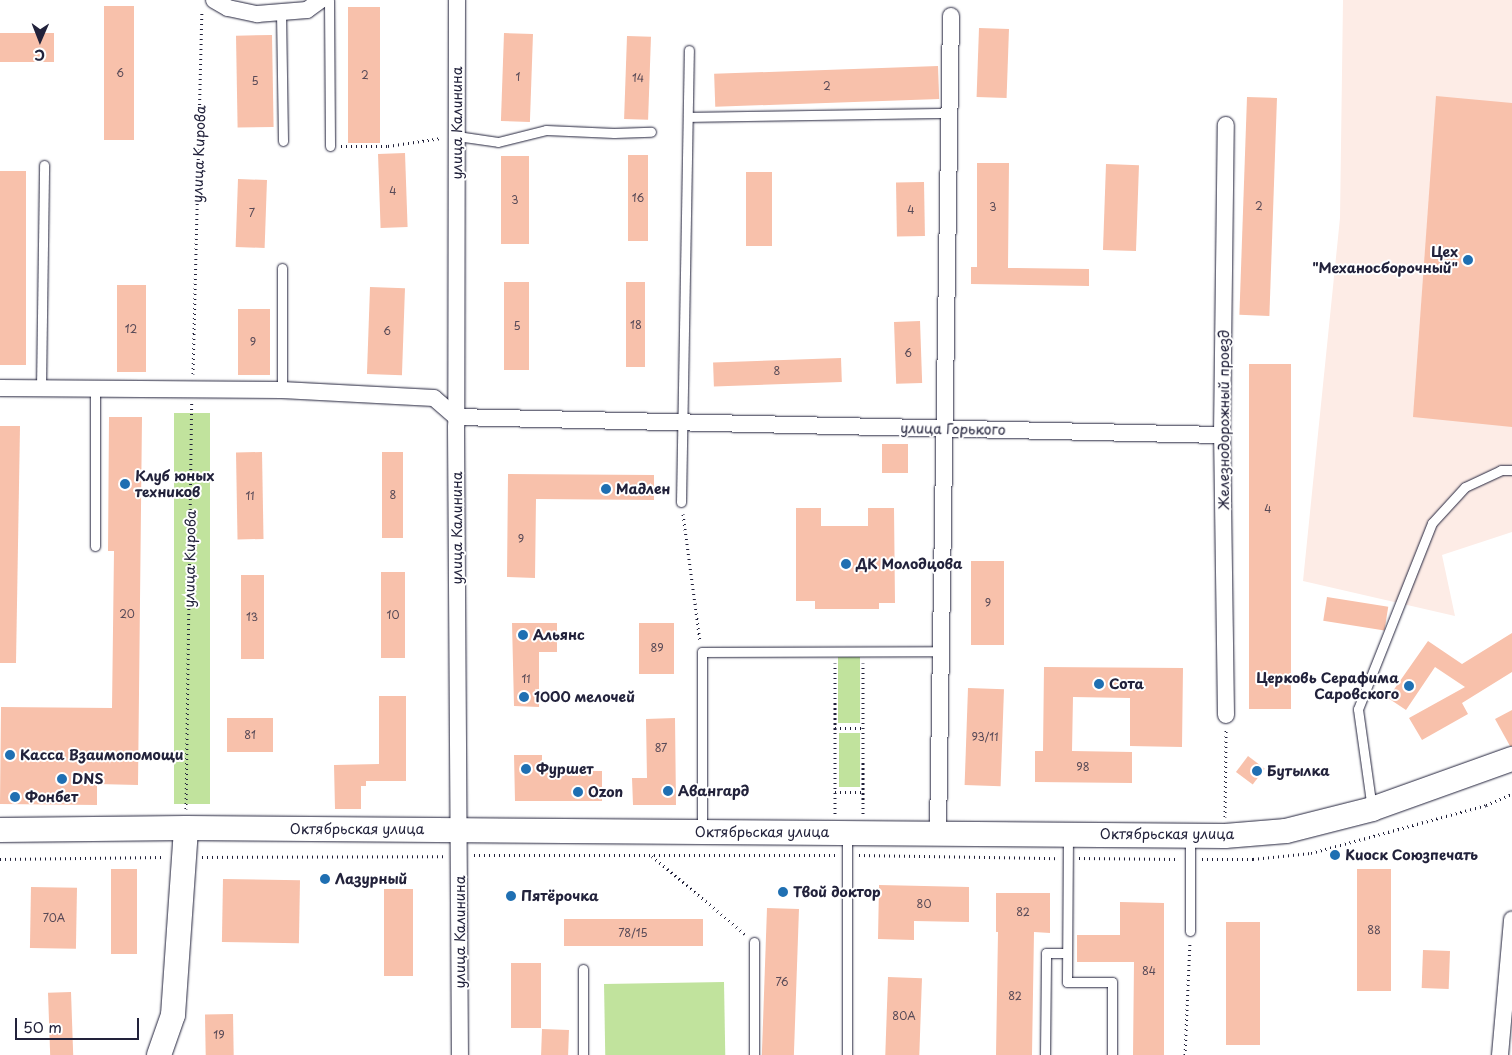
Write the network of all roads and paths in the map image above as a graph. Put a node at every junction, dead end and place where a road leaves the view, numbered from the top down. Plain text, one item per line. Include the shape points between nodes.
1 (321, 0) edge
2 (329, 0) edge
3 (457, 0) edge
4 (208, 5) edge
5 (281, 12) junction
6 (951, 16) dead end
7 (689, 50) dead end
8 (950, 113) junction
9 (688, 117) junction
10 (1226, 125) dead end
11 (651, 132) dead end
12 (457, 136) junction
13 (283, 141) dead end
14 (330, 146) joint
15 (44, 164) dead end
16 (282, 268) dead end
17 (0, 388) edge
18 (41, 388) junction
19 (95, 389) junction
20 (282, 390) junction
21 (192, 391) junction
22 (456, 417) junction
23 (683, 421) junction
24 (944, 429) junction
25 (1222, 435) junction
26 (1512, 470) edge
27 (681, 502) joint
28 (95, 546) dead end
29 (941, 651) junction
30 (702, 652) junction
31 (835, 652) junction
32 (863, 652) junction
33 (1226, 715) joint
34 (835, 728) junction
35 (863, 728) junction
36 (1512, 759) edge
37 (835, 792) junction
38 (863, 792) junction
39 (1372, 809) junction
40 (186, 828) junction
41 (0, 830) edge
42 (460, 830) junction
43 (702, 831) junction
44 (848, 832) junction
45 (938, 833) junction
46 (1068, 834) junction
47 (1190, 835) junction
48 (1225, 836) junction
49 (652, 856) dead end
50 (1512, 920) edge
51 (1190, 930) joint
52 (754, 942) joint
53 (1067, 953) junction
54 (583, 969) dead end
55 (159, 1055) edge
56 (460, 1055) edge
57 (583, 1055) edge
58 (754, 1055) edge
59 (847, 1055) edge
60 (1045, 1055) edge
61 (1112, 1055) edge
62 (1186, 1055) edge
63 (1500, 1055) edge

1 - 5 street via 307,10
2 - 14 lane
3 - 12 street, улица Калинина
4 - 5 street via 257,14
4 - 21 path, улица Кирова
5 - 13 lane
6 - 8 street
7 - 9 lane
8 - 9 lane
8 - 24 street
9 - 23 lane
10 - 25 street, Железнодорожный проезд
11 - 12 lane via 546,130 498,142
12 - 14 path via 388,146
12 - 22 street, улица Калинина
15 - 18 lane
16 - 20 lane
17 - 18 street
18 - 19 street
19 - 21 street
19 - 28 lane
20 - 21 street
20 - 22 street via 434,398
21 - 40 path, улица Кирова
22 - 23 street, улица Горького
22 - 42 street, улица Калинина
23 - 24 street, улица Горького
23 - 27 lane
24 - 25 street, улица Горького
24 - 29 street
25 - 33 street, Железнодорожный проезд
26 - 39 lane via 1501,470 1465,488 1432,523 1358,709
27 - 30 path
29 - 32 lane
29 - 45 street
30 - 31 lane
30 - 43 lane
31 - 32 lane
31 - 34 path
32 - 35 path
33 - 48 path
34 - 35 path
34 - 37 path
35 - 38 path
36 - 39 main road, Октябрьская улица
37 - 38 path
37 - 44 path
38 - 44 path
39 - 48 main road, Октябрьская улица via 1286,831
40 - 41 main road, Октябрьская улица
40 - 42 main road, Октябрьская улица
40 - 55 main road via 173,1015
42 - 43 main road, Октябрьская улица
42 - 56 street, улица Калинина
43 - 44 main road, Октябрьская улица
44 - 45 main road, Октябрьская улица
44 - 59 lane
45 - 46 main road, Октябрьская улица
46 - 47 main road, Октябрьская улица
46 - 53 lane
47 - 48 main road, Октябрьская улица
47 - 51 lane
49 - 52 path
50 - 63 street
51 - 62 path
52 - 58 lane
53 - 60 lane via 1046,952
53 - 61 lane via 1067,982 1112,982
54 - 57 lane

